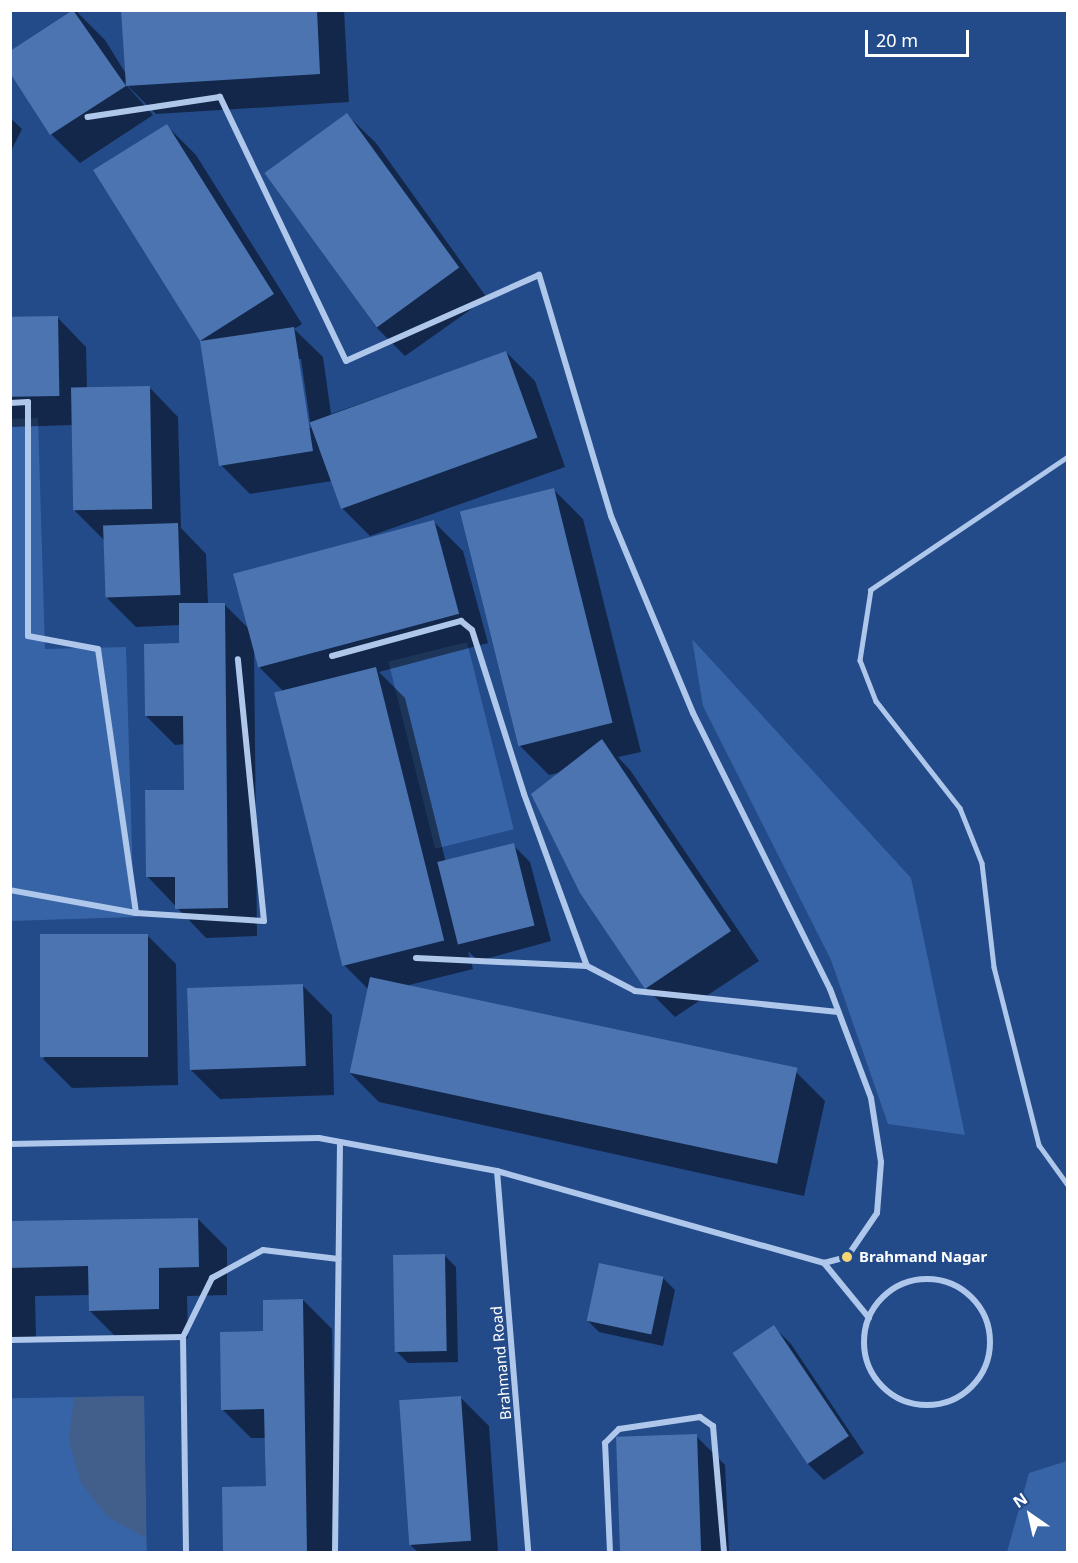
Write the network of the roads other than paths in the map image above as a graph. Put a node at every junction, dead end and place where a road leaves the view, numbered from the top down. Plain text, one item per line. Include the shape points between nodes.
1 (88, 117) dead end
2 (10, 403) edge
3 (1068, 457) edge
4 (332, 656) dead end
5 (238, 659) dead end
6 (10, 890) edge
7 (136, 913) junction
8 (416, 958) dead end
9 (587, 966) junction
10 (838, 1012) junction
11 (340, 1142) junction
12 (10, 1144) edge
13 (497, 1171) junction
14 (1068, 1185) edge
15 (338, 1259) junction
16 (824, 1263) junction
17 (869, 1318) junction
18 (183, 1337) junction
19 (10, 1340) edge
20 (186, 1552) edge
21 (335, 1552) edge
22 (528, 1552) edge
23 (610, 1552) edge
24 (724, 1552) edge

1 - 10 street via 220,97 346,361 539,275 611,516 693,712
2 - 7 street via 28,402 28,636 98,649
3 - 14 lane via 871,590 860,660 876,701 960,808 982,863 994,967 1038,1145
4 - 9 street via 461,621 472,630 524,794
5 - 7 street via 264,921
6 - 7 street
8 - 9 street
9 - 10 street via 635,991
10 - 16 street via 871,1098 880,1162 877,1213 847,1257
11 - 12 street via 319,1138
11 - 13 street
11 - 15 street
13 - 16 street
13 - 22 street, Brahmand Road
15 - 18 street via 263,1251 212,1278
15 - 21 street
16 - 17 street
17 - 17 street via 881,1299 898,1286 919,1280 941,1280 978,1303 988,1322 991,1344 986,1366 974,1384 957,1398 936,1405 914,1404 894,1396 877,1381 867,1362 864,1340
18 - 19 street
18 - 20 street
23 - 24 street via 605,1443 619,1429 700,1417 713,1426

